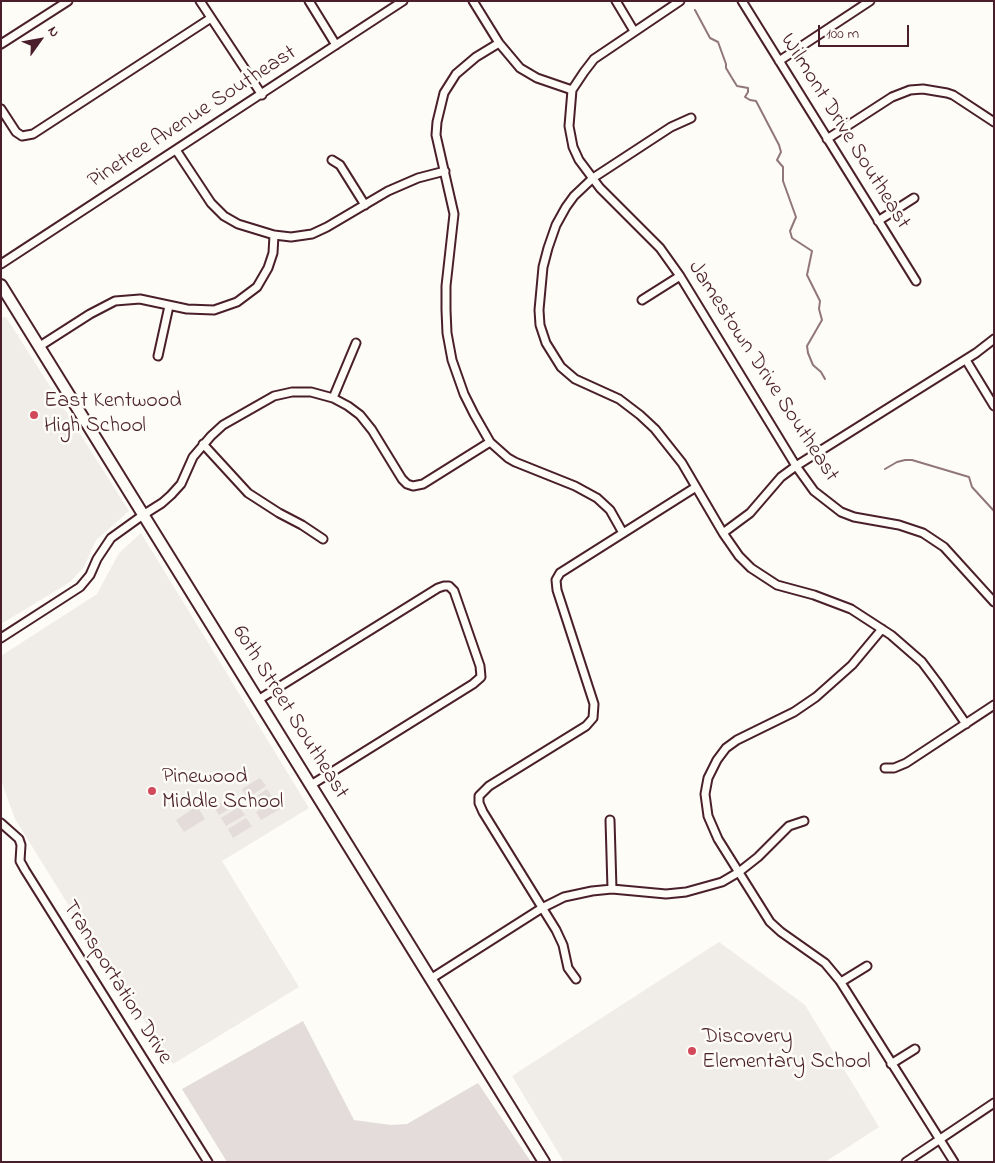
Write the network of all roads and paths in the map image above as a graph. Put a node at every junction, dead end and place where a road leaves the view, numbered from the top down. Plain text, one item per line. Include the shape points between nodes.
1 (68, 1) edge
2 (200, 1) edge
3 (309, 1) edge
4 (403, 1) edge
5 (473, 1) edge
6 (616, 1) edge
7 (680, 1) edge
8 (742, 1) edge
9 (870, 1) edge
10 (211, 18) junction
11 (634, 31) junction
12 (499, 43) junction
13 (1, 44) edge
14 (336, 45) junction
15 (779, 61) junction
16 (572, 90) junction
17 (262, 95) junction
18 (1, 109) edge
19 (691, 118) dead end
20 (994, 122) edge
21 (827, 139) junction
22 (176, 150) junction
23 (332, 160) dead end
24 (445, 171) junction
25 (593, 178) junction
26 (914, 198) dead end
27 (364, 204) junction
28 (878, 221) junction
29 (274, 235) junction
30 (1, 264) edge
31 (680, 276) junction
32 (916, 281) dead end
33 (1, 285) edge
34 (642, 300) dead end
35 (169, 306) junction
36 (994, 339) edge
37 (356, 343) dead end
38 (40, 346) junction
39 (158, 356) dead end
40 (966, 360) junction
41 (334, 398) junction
42 (994, 406) edge
43 (490, 442) junction
44 (203, 444) junction
45 (796, 466) junction
46 (696, 487) junction
47 (143, 514) junction
48 (723, 532) junction
49 (624, 533) junction
50 (323, 540) dead end
51 (994, 602) edge
52 (882, 629) junction
53 (1, 638) edge
54 (258, 700) junction
55 (994, 705) edge
56 (966, 724) junction
57 (885, 768) dead end
58 (311, 785) junction
59 (610, 820) dead end
60 (804, 821) dead end
61 (1, 823) edge
62 (738, 872) junction
63 (612, 889) junction
64 (542, 908) junction
65 (867, 966) dead end
66 (432, 978) junction
67 (576, 979) dead end
68 (841, 982) junction
69 (915, 1049) dead end
70 (892, 1064) junction
71 (994, 1103) edge
72 (939, 1139) junction
73 (208, 1162) edge
74 (544, 1162) edge
75 (906, 1162) edge
76 (954, 1162) edge

1 - 13 street
2 - 10 street
3 - 14 street
4 - 14 street, Pinetree Avenue Southeast
5 - 12 street
6 - 11 street
7 - 11 street
8 - 15 street, Wilmont Drive Southeast
9 - 15 street
10 - 17 street
10 - 18 street via 33,134 22,136 16,132
11 - 16 street via 594,59
12 - 16 street via 520,68 537,78
12 - 24 street via 456,74 444,93 436,135
14 - 17 street, Pinetree Avenue Southeast
15 - 21 street, Wilmont Drive Southeast
16 - 25 street, Jamestown Drive Southeast via 571,139 579,160
17 - 22 street, Pinetree Avenue Southeast
19 - 25 street via 671,127
20 - 21 street via 953,95 923,89 896,95
21 - 28 street, Wilmont Drive Southeast
22 - 29 street via 211,203 224,216 238,224
22 - 30 street, Pinetree Avenue Southeast
23 - 27 street via 340,165
24 - 27 street via 418,178
24 - 43 street via 454,214 446,286 447,333 464,394
25 - 31 street, Jamestown Drive Southeast via 660,248
25 - 46 street via 562,213 548,248 539,310 543,338 560,366 575,379 619,400 645,419 672,449
26 - 28 street
27 - 29 street via 312,234
28 - 32 street, Wilmont Drive Southeast
29 - 35 street via 268,268 257,287 237,302 214,310
31 - 34 street
31 - 45 street, Jamestown Drive Southeast
33 - 38 main road, 60th Street Southeast
35 - 38 street via 140,299 116,302 90,314
35 - 39 street
36 - 40 street
37 - 41 street
38 - 47 main road, 60th Street Southeast
40 - 42 street
40 - 45 street
41 - 43 street via 360,415 402,479 413,486 423,484
41 - 44 street via 311,392 274,396 223,425
43 - 49 street via 508,458 597,498 610,510
44 - 47 street via 181,484 162,503
44 - 50 street via 248,493
45 - 48 street via 781,477 750,513
45 - 51 street, Jamestown Drive Southeast via 814,491 841,512 860,519 910,527 944,547
46 - 48 street
46 - 49 street
47 - 53 street via 111,538 80,587
47 - 54 main road, 60th Street Southeast
48 - 52 street via 739,556 764,578 845,606
49 - 64 street via 560,574 556,580 594,704 594,718 489,786 479,796 483,812
52 - 56 street via 922,662
52 - 62 street via 852,665 823,692 794,712 737,740 717,760 705,794 708,816
54 - 58 main road, 60th Street Southeast
54 - 58 street via 438,588 449,586 458,596 480,666 480,677
55 - 56 street
56 - 57 street via 906,763
58 - 66 main road, 60th Street Southeast
59 - 63 street
60 - 62 street via 789,826
61 - 73 street, Transportation Drive via 19,839 20,861 25,870
62 - 63 street via 722,882 686,892 666,894
62 - 68 street via 770,922 825,963
63 - 64 street via 564,897
64 - 66 street
64 - 67 street via 560,938 568,968
65 - 68 street
66 - 74 main road, 60th Street Southeast
68 - 70 street
69 - 70 street
70 - 72 street
71 - 72 street
72 - 75 street
72 - 76 street

